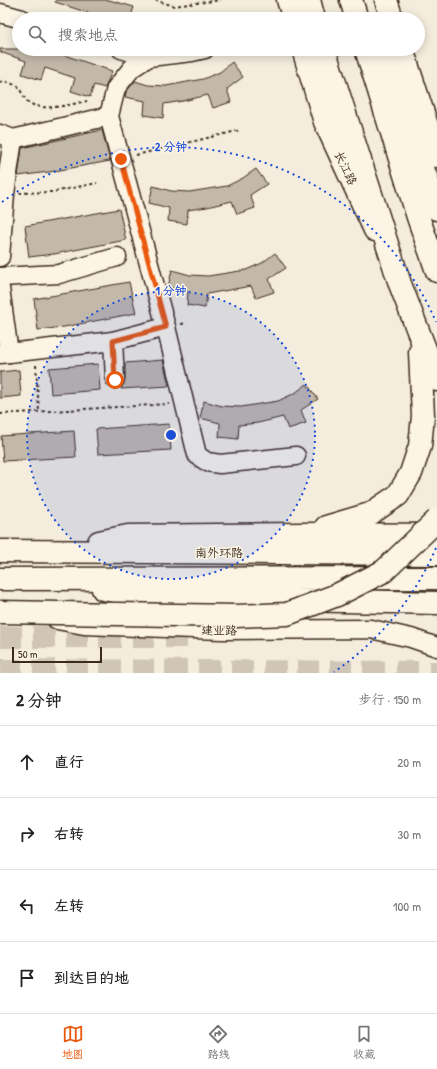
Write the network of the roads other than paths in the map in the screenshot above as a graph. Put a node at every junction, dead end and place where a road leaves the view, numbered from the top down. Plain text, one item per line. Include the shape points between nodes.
1 (288, 0) edge
2 (309, 0) edge
3 (351, 0) edge
4 (367, 0) edge
5 (387, 0) edge
6 (0, 12) edge
7 (292, 12) edge
8 (312, 12) edge
9 (355, 12) edge
10 (370, 12) edge
11 (390, 12) edge
12 (12, 16) edge
13 (146, 56) edge
14 (158, 56) edge
15 (305, 56) edge
16 (326, 56) edge
17 (368, 56) edge
18 (384, 56) edge
19 (404, 56) edge
20 (149, 57) junction
21 (109, 116) junction
22 (7, 136) edge
23 (437, 156) edge
24 (437, 209) edge
25 (0, 257) edge
26 (117, 257) dead end
27 (437, 271) edge
28 (0, 276) edge
29 (400, 284) junction
30 (0, 288) edge
31 (166, 327) junction
32 (419, 337) junction
33 (113, 341) junction
34 (5, 353) edge
35 (115, 380) dead end
36 (437, 380) edge
37 (296, 456) dead end
38 (437, 520) edge
39 (303, 534) junction
40 (437, 535) edge
41 (0, 551) edge
42 (48, 551) junction
43 (437, 554) edge
44 (437, 578) edge
45 (41, 579) junction
46 (0, 580) edge
47 (379, 602) junction
48 (437, 603) edge
49 (0, 612) edge
50 (437, 618) edge
51 (437, 647) edge

1 - 7 main road
2 - 8 main road
3 - 9 main road
4 - 10 main road
5 - 11 main road
6 - 12 street
13 - 20 street
14 - 20 street
15 - 29 main road, 长江路 via 325,122
16 - 29 main road, 长江路
17 - 27 main road
18 - 24 main road
19 - 23 main road
20 - 21 street via 132,68 116,88
21 - 22 street
21 - 31 street
22 - 25 street
26 - 28 street via 59,274
29 - 32 main road, 长江路
30 - 34 street
31 - 33 street
31 - 37 street via 198,455 206,462 220,464
32 - 36 main road, 长江路
32 - 39 main road via 423,416 420,446 411,473 398,495 370,514
33 - 34 street
33 - 35 street
38 - 49 main road, bridge via 384,571 337,595 287,614 236,616
39 - 40 main road
39 - 42 main road via 128,536
41 - 42 main road, 南外环路
42 - 43 main road, 南外环路
44 - 45 main road
45 - 46 main road
45 - 47 main road via 149,597
47 - 48 main road
47 - 50 main road
49 - 51 street, 建业路 via 100,626 222,630 371,629

